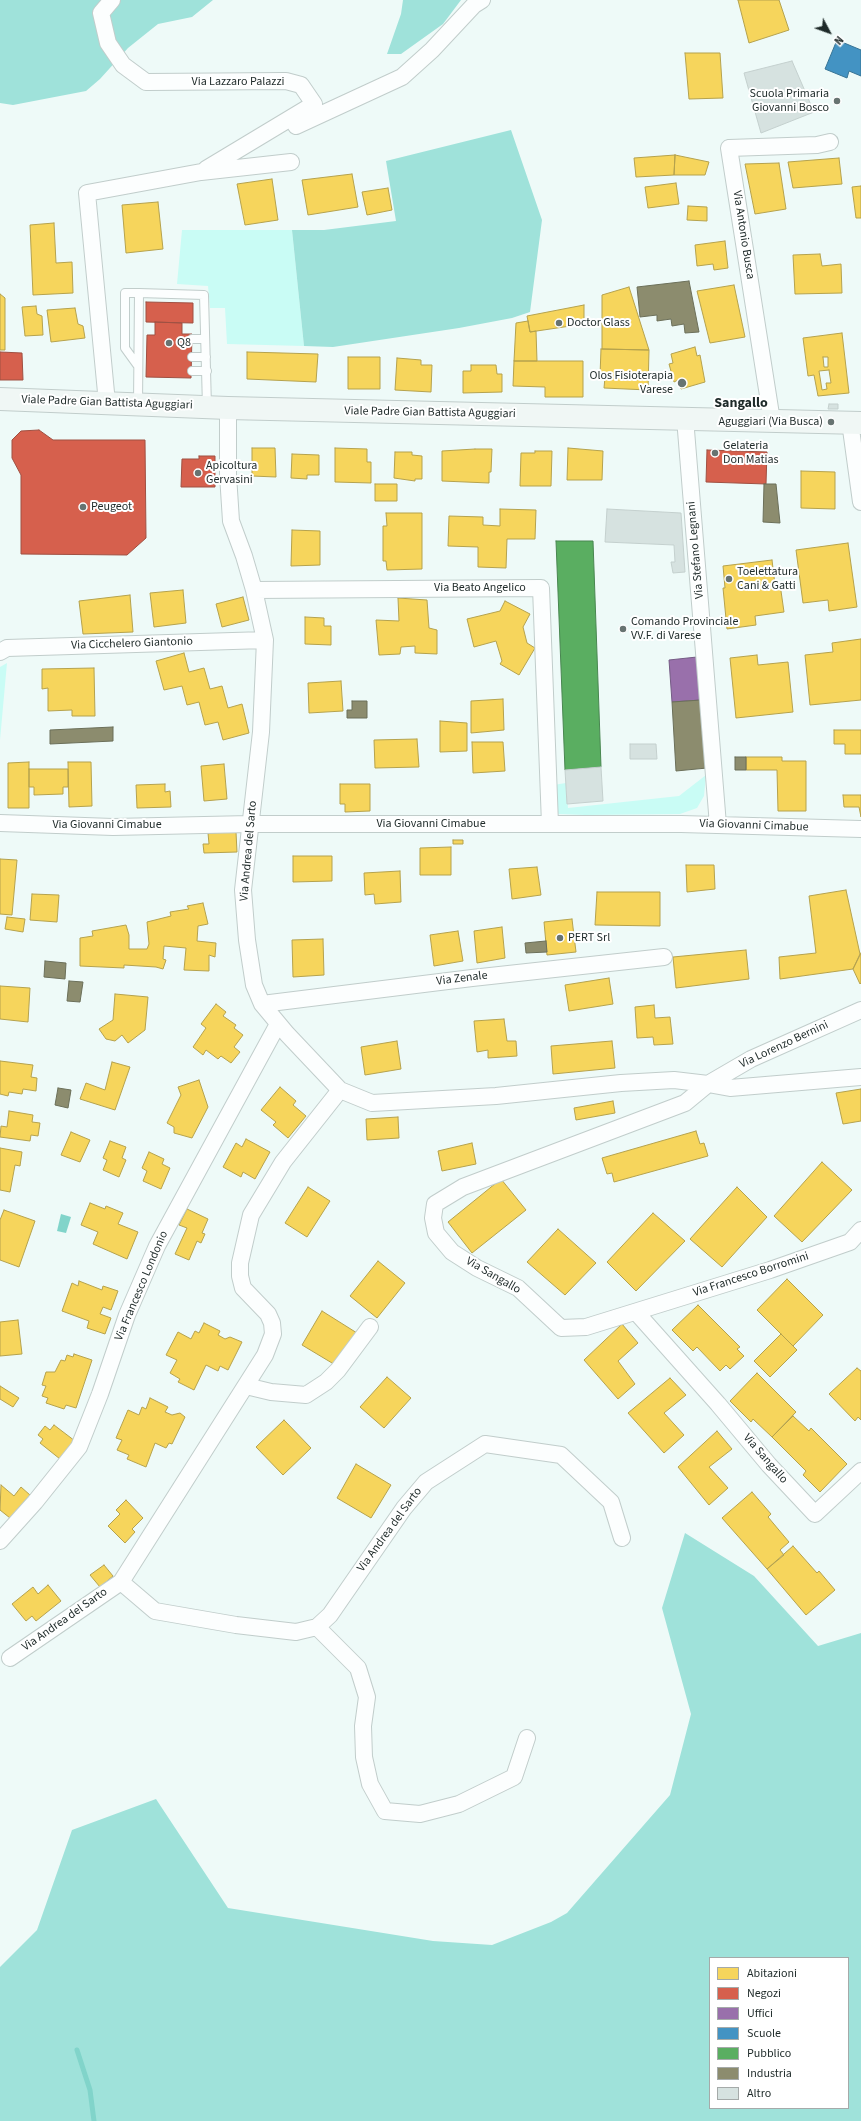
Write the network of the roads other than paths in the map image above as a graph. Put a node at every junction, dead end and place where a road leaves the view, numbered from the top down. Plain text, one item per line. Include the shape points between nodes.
1 (112, 0) edge
2 (482, 0) edge
3 (830, 142) dead end
4 (291, 162) dead end
5 (227, 169) junction
6 (201, 172) junction
7 (139, 293) junction
8 (206, 338) junction
9 (192, 339) dead end
10 (138, 340) junction
11 (147, 340) dead end
12 (192, 357) dead end
13 (206, 357) junction
14 (141, 369) junction
15 (192, 371) dead end
16 (207, 371) junction
17 (0, 399) edge
18 (107, 403) junction
19 (138, 405) junction
20 (207, 408) junction
21 (228, 408) junction
22 (685, 418) junction
23 (772, 421) junction
24 (856, 423) edge
25 (861, 502) edge
26 (254, 590) junction
27 (265, 640) junction
28 (0, 652) edge
29 (0, 823) edge
30 (250, 824) junction
31 (550, 824) junction
32 (718, 824) junction
33 (861, 829) edge
34 (664, 957) dead end
35 (262, 1004) junction
36 (861, 1010) edge
37 (278, 1024) junction
38 (861, 1077) edge
39 (708, 1084) junction
40 (340, 1090) junction
41 (861, 1230) edge
42 (636, 1312) junction
43 (370, 1327) dead end
44 (246, 1386) junction
45 (861, 1471) edge
46 (622, 1538) dead end
47 (0, 1541) edge
48 (121, 1582) junction
49 (318, 1627) junction
50 (10, 1658) dead end
51 (527, 1738) dead end

1 - 6 street, Via Lazzaro Palazzi via 101,13 108,43 123,65 146,82 286,81 300,85 314,104
2 - 5 street, Via Lazzaro Palazzi via 402,77 306,120
3 - 23 street, Via Antonio Busca via 817,145 729,148
4 - 5 street, Via Lazzaro Palazzi
5 - 6 street, Via Lazzaro Palazzi
6 - 18 street, Via Lazzaro Palazzi via 87,192
7 - 8 lane via 204,295
7 - 10 lane
7 - 14 lane via 125,293 124,348
8 - 9 lane
8 - 13 lane
10 - 11 lane
10 - 14 lane via 142,357
12 - 13 lane
13 - 16 lane
14 - 19 lane
15 - 16 lane
16 - 20 lane
17 - 18 main road, Viale Padre Gian Battista Aguggiari
18 - 19 main road, Viale Padre Gian Battista Aguggiari
19 - 20 main road, Viale Padre Gian Battista Aguggiari
20 - 21 main road, Viale Padre Gian Battista Aguggiari
21 - 22 main road, Viale Padre Gian Battista Aguggiari
21 - 26 street, Via Andrea del Sarto via 230,521
22 - 23 main road, Viale Padre Gian Battista Aguggiari
22 - 32 street, Via Stefano Legnani
23 - 24 main road, Viale Padre Gian Battista Aguggiari
24 - 25 street
26 - 27 street, Via Andrea del Sarto
26 - 31 street, Via Beato Angelico via 541,588
27 - 28 street, Via Cicchelero Giantonio via 8,648
27 - 30 street, Via Andrea del Sarto via 261,732
29 - 30 street, Via Giovanni Cimabue via 113,827
30 - 31 street, Via Giovanni Cimabue
30 - 35 street, Via Andrea del Sarto via 243,890 254,985
31 - 32 street, Via Giovanni Cimabue
32 - 33 street, Via Giovanni Cimabue
34 - 35 street, Via Zenale
35 - 37 street, Via Andrea del Sarto
36 - 39 street, Via Lorenzo Bernini via 751,1059
37 - 40 street, Via Andrea del Sarto
37 - 47 street, Via Francesco Londonio via 157,1246 127,1315 79,1447
38 - 39 street via 730,1088
39 - 40 street via 674,1080 496,1096 372,1103
39 - 42 street, Via Sangallo via 685,1103 463,1187 435,1204 433,1218 436,1233 452,1252 477,1268 518,1288 561,1328 586,1327
40 - 44 street, Via Andrea del Sarto via 283,1162 250,1215 240,1263 240,1276 243,1288 268,1314 274,1334 266,1355
41 - 42 street, Via Francesco Borromini via 850,1242
42 - 45 street, Via Sangallo via 769,1466 816,1514
43 - 44 street via 338,1370 326,1382 306,1395 271,1392
44 - 48 street, Via Andrea del Sarto
46 - 49 street, Via Andrea del Sarto via 611,1502 561,1455 485,1444 426,1482 404,1508 330,1614
48 - 49 street, Via Andrea del Sarto via 155,1611 296,1632
48 - 50 street, Via Andrea del Sarto
49 - 51 street via 358,1668 367,1697 363,1726 364,1757 370,1784 385,1811 420,1814 459,1804 514,1777

